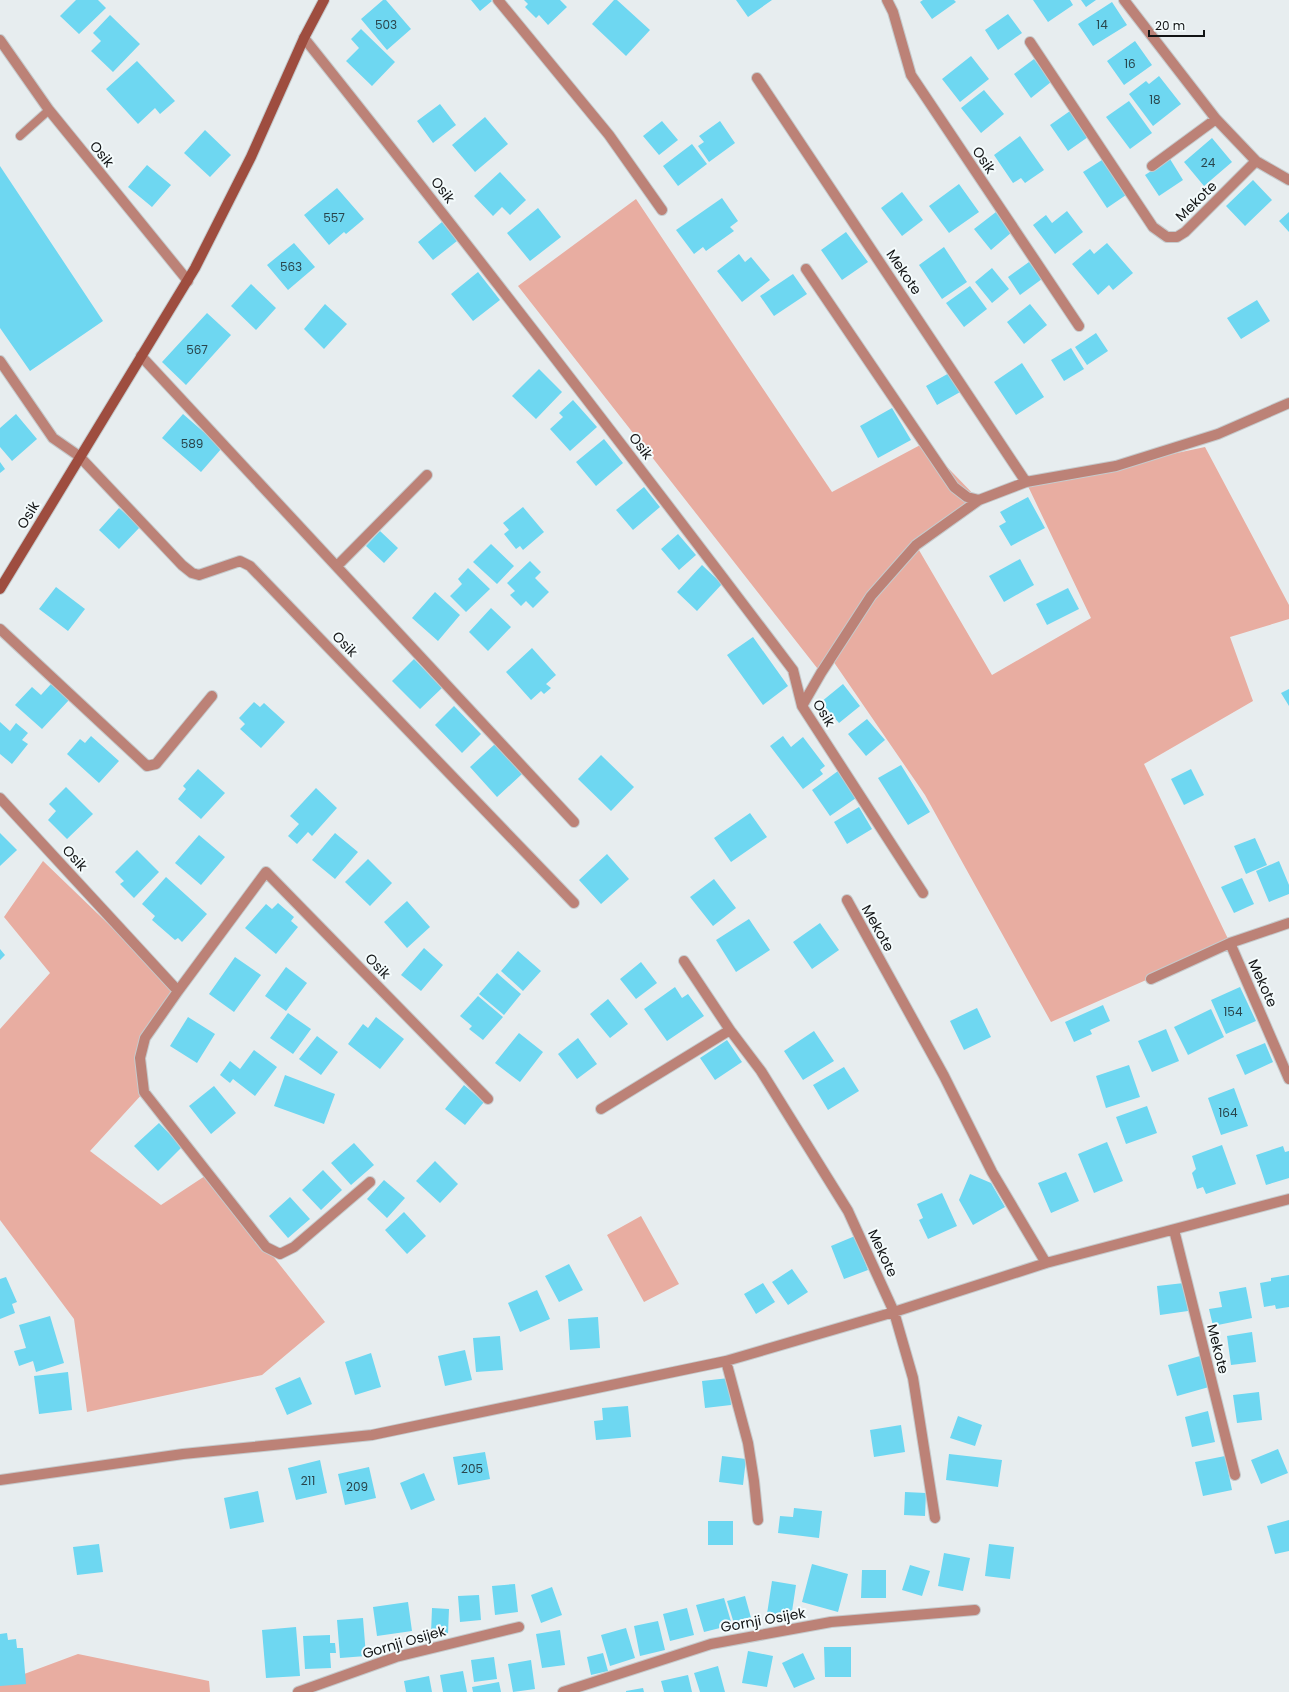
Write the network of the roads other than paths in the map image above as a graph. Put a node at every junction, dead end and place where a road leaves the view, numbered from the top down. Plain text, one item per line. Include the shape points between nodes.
1 (324, 0) edge
2 (498, 0) edge
3 (887, 0) edge
4 (1124, 0) edge
5 (304, 38) junction
6 (0, 40) edge
7 (1030, 42) dead end
8 (757, 78) dead end
9 (49, 110) junction
10 (1216, 119) junction
11 (20, 136) dead end
12 (1256, 161) junction
13 (1152, 166) dead end
14 (1289, 180) edge
15 (662, 210) dead end
16 (806, 269) dead end
17 (188, 281) junction
18 (1079, 326) dead end
19 (141, 356) junction
20 (0, 362) edge
21 (1289, 403) edge
22 (79, 456) junction
23 (427, 475) dead end
24 (1026, 482) junction
25 (979, 500) junction
26 (337, 566) junction
27 (0, 589) edge
28 (0, 628) edge
29 (212, 696) dead end
30 (802, 706) junction
31 (0, 798) edge
32 (574, 822) dead end
33 (923, 893) dead end
34 (847, 900) dead end
35 (574, 903) dead end
36 (1289, 923) edge
37 (1230, 943) junction
38 (684, 961) dead end
39 (1151, 979) dead end
40 (178, 991) junction
41 (730, 1030) junction
42 (1289, 1079) edge
43 (488, 1099) dead end
44 (601, 1110) dead end
45 (370, 1182) dead end
46 (1289, 1200) edge
47 (1174, 1230) junction
48 (1046, 1264) junction
49 (894, 1312) junction
50 (726, 1361) junction
51 (1235, 1476) dead end
52 (0, 1480) edge
53 (935, 1518) dead end
54 (758, 1520) dead end
55 (975, 1610) dead end
56 (519, 1627) dead end
57 (298, 1692) edge
58 (563, 1692) edge

1 - 5 main road, Osik
2 - 15 street via 609,135
3 - 18 street, Osik via 911,75
4 - 10 street
5 - 17 main road, Osik via 251,157
5 - 30 street, Osik via 627,450 793,670
6 - 9 street, Osik
7 - 12 street, Mekote via 1153,227 1167,237 1177,237 1185,232
8 - 24 street, Mekote
9 - 11 lane
9 - 17 street, Osik
10 - 12 street
10 - 13 street
12 - 14 street
16 - 25 street via 954,488 966,497
17 - 19 main road, Osik
19 - 22 main road, Osik
19 - 26 street
20 - 22 street, Osik via 53,438
21 - 24 street via 1218,434 1116,466
22 - 27 main road, Osik
22 - 35 street, Osik via 192,573 205,574 240,562 250,566
23 - 26 street
24 - 25 street
25 - 30 street via 916,545 871,596
26 - 32 street
28 - 29 street via 147,766 156,764
30 - 33 street, Osik
31 - 40 street, Osik
34 - 48 street, Mekote via 944,1076 992,1172
36 - 37 street
37 - 39 street
37 - 42 street, Mekote
38 - 41 street, Mekote
40 - 43 street, Osik via 266,872
40 - 45 street, Osik via 146,1038 140,1058 144,1092 266,1247 280,1254 294,1247
41 - 44 street
41 - 49 street, Mekote via 761,1071 848,1211
46 - 47 street
47 - 48 street
47 - 51 street, Mekote
48 - 49 street
49 - 50 street
49 - 53 street, Mekote via 913,1378
50 - 52 street via 372,1435 184,1454
50 - 54 street via 748,1443
55 - 58 street, Gornji Osijek via 830,1622 711,1644
56 - 57 street, Gornji Osijek via 396,1657

